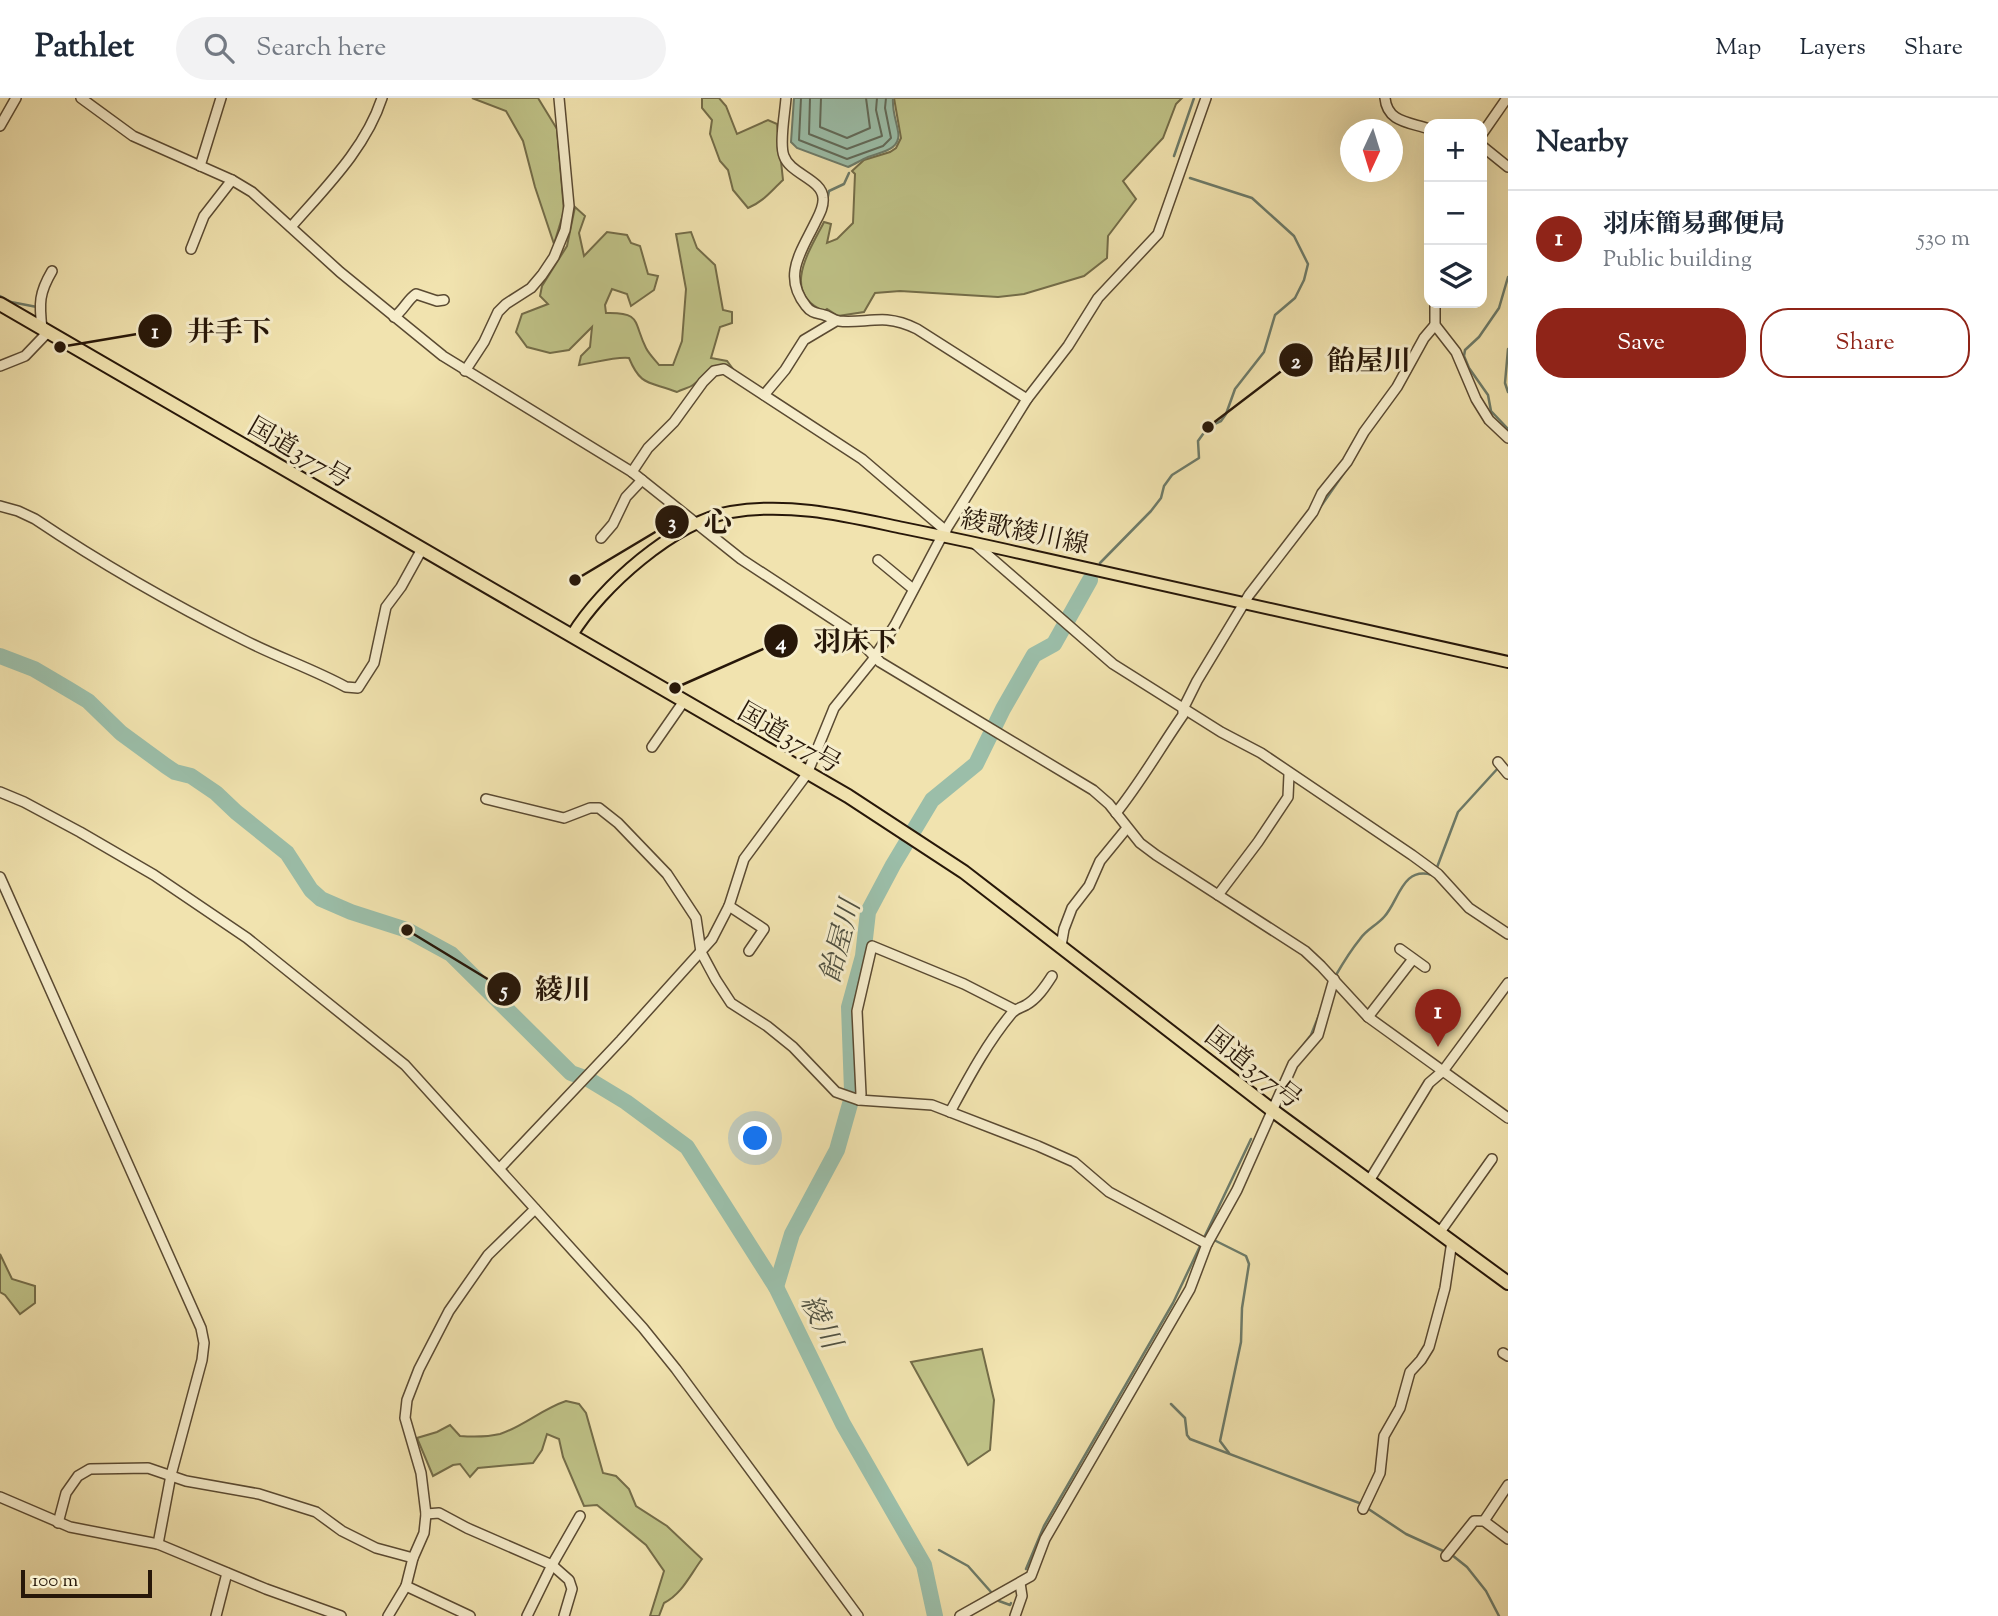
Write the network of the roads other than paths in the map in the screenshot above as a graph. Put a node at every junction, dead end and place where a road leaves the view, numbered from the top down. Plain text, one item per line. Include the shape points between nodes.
1 (16, 98) edge
2 (81, 98) edge
3 (221, 98) edge
4 (382, 98) edge
5 (559, 98) edge
6 (786, 98) edge
7 (1206, 98) edge
8 (1385, 98) edge
9 (1507, 98) edge
10 (0, 126) edge
11 (1424, 127) edge
12 (1487, 127) edge
13 (1487, 150) edge
14 (200, 166) junction
15 (1508, 167) edge
16 (232, 180) junction
17 (291, 227) junction
18 (191, 249) dead end
19 (52, 271) dead end
20 (444, 300) dead end
21 (0, 304) edge
22 (1435, 308) edge
23 (394, 317) junction
24 (836, 321) junction
25 (1435, 325) junction
26 (45, 330) junction
27 (0, 366) edge
28 (465, 371) junction
29 (764, 395) junction
30 (1027, 399) junction
31 (1508, 438) edge
32 (632, 472) junction
33 (642, 480) junction
34 (0, 506) edge
35 (697, 522) junction
36 (944, 534) junction
37 (601, 538) dead end
38 (974, 543) junction
39 (422, 549) junction
40 (878, 560) dead end
41 (913, 589) junction
42 (1245, 603) junction
43 (572, 635) junction
44 (874, 656) junction
45 (1508, 662) edge
46 (684, 701) junction
47 (1183, 709) junction
48 (652, 747) dead end
49 (807, 774) junction
50 (1289, 774) junction
51 (0, 792) edge
52 (486, 799) dead end
53 (1116, 813) junction
54 (1127, 828) junction
55 (0, 877) edge
56 (1218, 895) junction
57 (729, 906) junction
58 (1508, 934) edge
59 (1061, 946) junction
60 (1400, 949) dead end
61 (749, 951) dead end
62 (701, 952) junction
63 (1413, 959) junction
64 (1425, 967) dead end
65 (1052, 976) dead end
66 (1334, 979) junction
67 (1508, 983) edge
68 (1015, 1010) junction
69 (1368, 1017) junction
70 (1443, 1071) junction
71 (859, 1100) junction
72 (1272, 1110) junction
73 (950, 1112) junction
74 (1508, 1118) edge
75 (1492, 1159) dead end
76 (504, 1165) junction
77 (1369, 1181) junction
78 (535, 1209) junction
79 (1440, 1233) junction
80 (1452, 1241) junction
81 (1204, 1242) junction
82 (1508, 1283) edge
83 (171, 1475) junction
84 (1508, 1485) edge
85 (0, 1497) edge
86 (1364, 1507) dead end
87 (426, 1514) junction
88 (580, 1516) dead end
89 (1485, 1521) junction
90 (58, 1523) junction
91 (1508, 1539) edge
92 (158, 1544) junction
93 (1447, 1554) dead end
94 (413, 1558) junction
95 (552, 1565) junction
96 (227, 1573) junction
97 (1017, 1584) junction
98 (406, 1586) junction
99 (216, 1616) edge
100 (341, 1616) edge
101 (388, 1616) edge
102 (470, 1616) edge
103 (527, 1616) edge
104 (564, 1616) edge
105 (858, 1616) edge
106 (960, 1616) edge
107 (1015, 1616) edge

1 - 10 street
2 - 14 street via 133,136
3 - 14 street
4 - 17 street via 371,126 351,155
5 - 28 street via 569,206 565,230 542,275 499,312
6 - 24 street via 782,153 786,162 817,187 823,200 793,276 809,310
7 - 30 street via 1158,234 1098,298
8 - 11 street via 1391,116
9 - 12 street
13 - 15 street
14 - 16 street
16 - 17 street
16 - 18 street via 205,216
17 - 23 street
19 - 26 street via 41,289
20 - 23 street via 416,295
21 - 26 highway, 国道377号
22 - 25 street
23 - 28 street
24 - 29 street via 804,340
24 - 30 street via 903,323
25 - 31 street via 1456,352 1489,420
25 - 42 street via 1347,463
26 - 27 street via 25,356
26 - 39 highway, 国道377号
28 - 32 street
29 - 32 street via 724,369 714,371
29 - 36 street via 862,459
30 - 36 street
32 - 33 street
33 - 35 street
33 - 37 street
34 - 39 street via 35,519 144,588 346,688 358,688 368,674 386,607
35 - 36 main road, 綾歌綾川線 via 729,512 777,507 830,512
35 - 43 main road, 綾歌綾川線 via 665,539 617,582
35 - 44 street via 741,559 848,629
36 - 38 main road, 綾歌綾川線
36 - 41 street
38 - 42 main road, 綾歌綾川線
38 - 47 street via 1113,664
39 - 43 highway, 国道377号
40 - 41 street
41 - 44 street
42 - 45 main road, 綾歌綾川線
42 - 47 street
43 - 46 highway, 国道377号
44 - 49 street via 834,708
44 - 53 street via 1093,790
46 - 48 street
46 - 49 highway, 国道377号
47 - 50 street
47 - 53 street via 1140,784
49 - 57 street via 744,859
49 - 59 highway, 国道377号 via 964,872
50 - 56 street via 1288,797
50 - 58 street via 1438,874 1469,908
51 - 76 street via 154,875 247,938 405,1065
52 - 62 street via 564,818 599,808 667,874 696,918
53 - 54 street
54 - 56 street via 1156,855
54 - 59 street via 1100,861 1072,908
55 - 83 street via 201,1328 202,1360
56 - 66 street via 1304,951
57 - 61 street via 764,929
57 - 62 street
59 - 72 highway, 国道377号
60 - 63 street
62 - 71 street via 731,1003 793,1047 836,1092
62 - 76 street
63 - 64 street
63 - 69 street
65 - 68 street via 1028,1004
66 - 69 street
66 - 72 street via 1318,1035 1293,1064
67 - 70 street
68 - 71 street via 872,946 857,1012
68 - 73 street via 978,1060
69 - 70 street
70 - 74 street
70 - 77 street via 1429,1083
71 - 73 street via 932,1105
72 - 77 highway, 国道377号
72 - 81 street via 1237,1190
73 - 81 street via 1074,1162 1110,1192
75 - 79 street
76 - 78 street
77 - 79 highway, 国道377号
78 - 87 street via 488,1255 449,1311 407,1400 405,1418 421,1473
78 - 105 street via 676,1369
79 - 80 highway, 国道377号
80 - 82 highway, 国道377号
80 - 86 street via 1429,1347 1410,1372 1400,1408 1384,1436 1380,1474
81 - 97 street via 1190,1289 1045,1539 1031,1576
83 - 90 street via 148,1468 90,1469 78,1476 66,1493
83 - 92 street
83 - 94 street via 316,1512 376,1548
84 - 89 street
85 - 90 street
87 - 94 street
87 - 95 street via 439,1513
88 - 95 street
89 - 91 street
89 - 93 street via 1474,1521
90 - 92 street
92 - 96 street
94 - 98 street
95 - 103 street
95 - 104 street via 572,1589
96 - 99 street
96 - 100 street
97 - 106 street
97 - 107 street via 1022,1596
98 - 101 street
98 - 102 street

